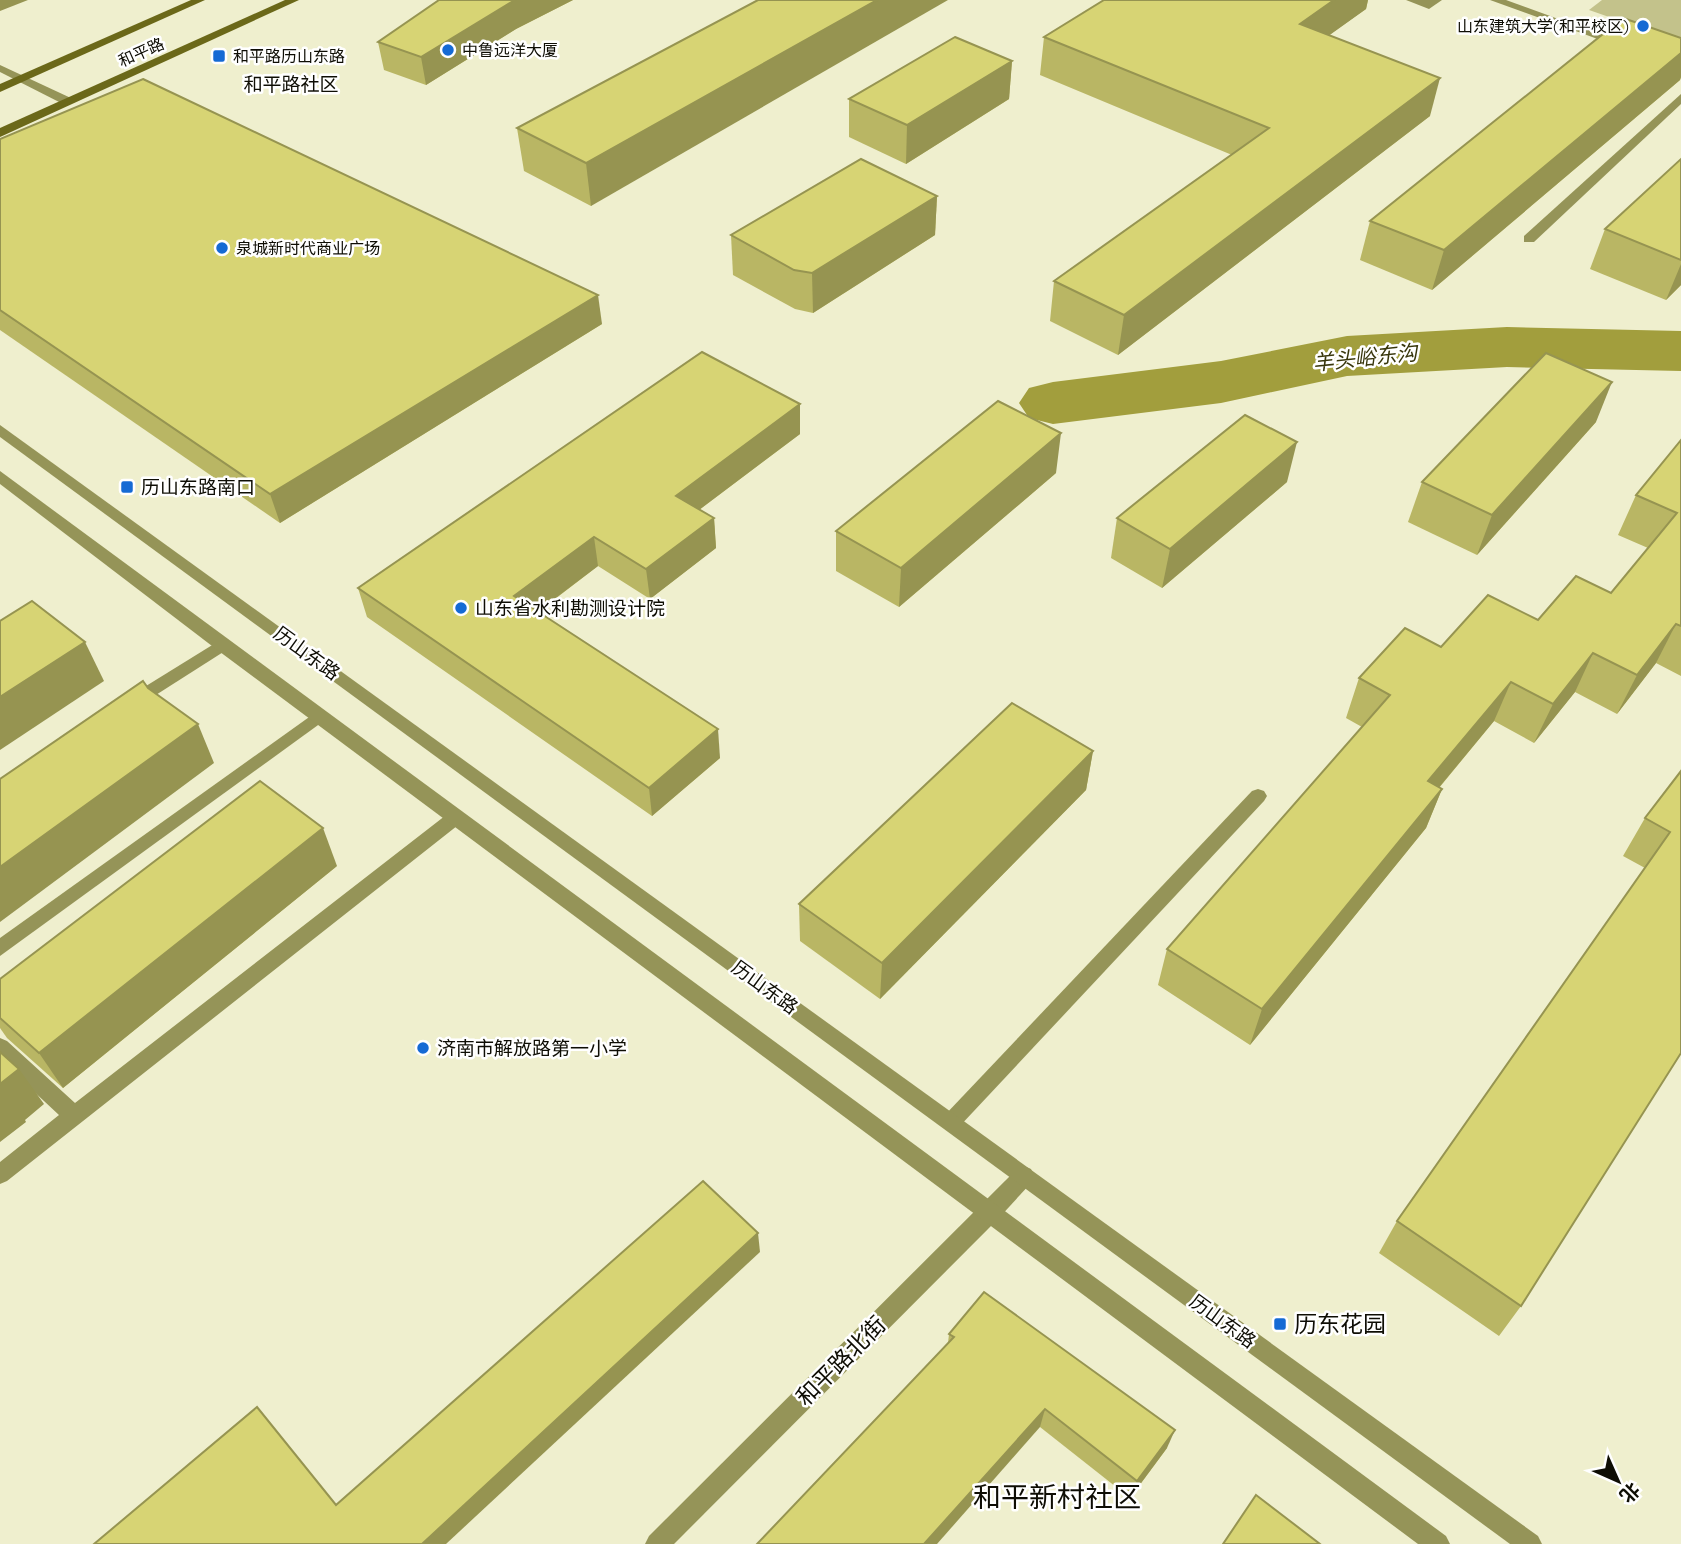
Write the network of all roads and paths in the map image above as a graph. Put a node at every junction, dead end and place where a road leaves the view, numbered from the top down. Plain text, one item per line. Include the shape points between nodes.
1 (200, 0) edge
2 (294, 0) edge
3 (1411, 0) edge
4 (1437, 0) edge
5 (1495, 0) edge
6 (1631, 47) edge
7 (0, 68) edge
8 (21, 79) junction
9 (0, 88) edge
10 (1681, 98) edge
11 (69, 102) junction
12 (0, 134) edge
13 (1529, 239) dead end
14 (0, 430) edge
15 (0, 476) edge
16 (222, 645) junction
17 (117, 713) edge
18 (319, 716) junction
19 (1258, 796) dead end
20 (456, 817) junction
21 (0, 948) edge
22 (0, 1047) edge
23 (74, 1116) junction
24 (951, 1122) junction
25 (0, 1174) edge
26 (1024, 1176) junction
27 (991, 1212) junction
28 (657, 1544) edge
29 (1438, 1544) edge
30 (1530, 1544) edge

1 - 8 main road, 和平路
2 - 11 main road, 和平路
3 - 4 street via 1429,6
5 - 6 street
7 - 8 street
8 - 9 main road, 和平路
8 - 11 street
10 - 13 street
11 - 12 main road, 和平路
14 - 24 street, 历山东路
15 - 16 street
16 - 17 street
16 - 18 street
18 - 20 street
18 - 21 street
19 - 24 street
20 - 23 street
20 - 27 street
22 - 23 street
23 - 25 street
24 - 26 street, 历山东路
26 - 27 street, 和平路北街
26 - 30 street, 历山东路
27 - 28 street, 和平路北街
27 - 29 street

